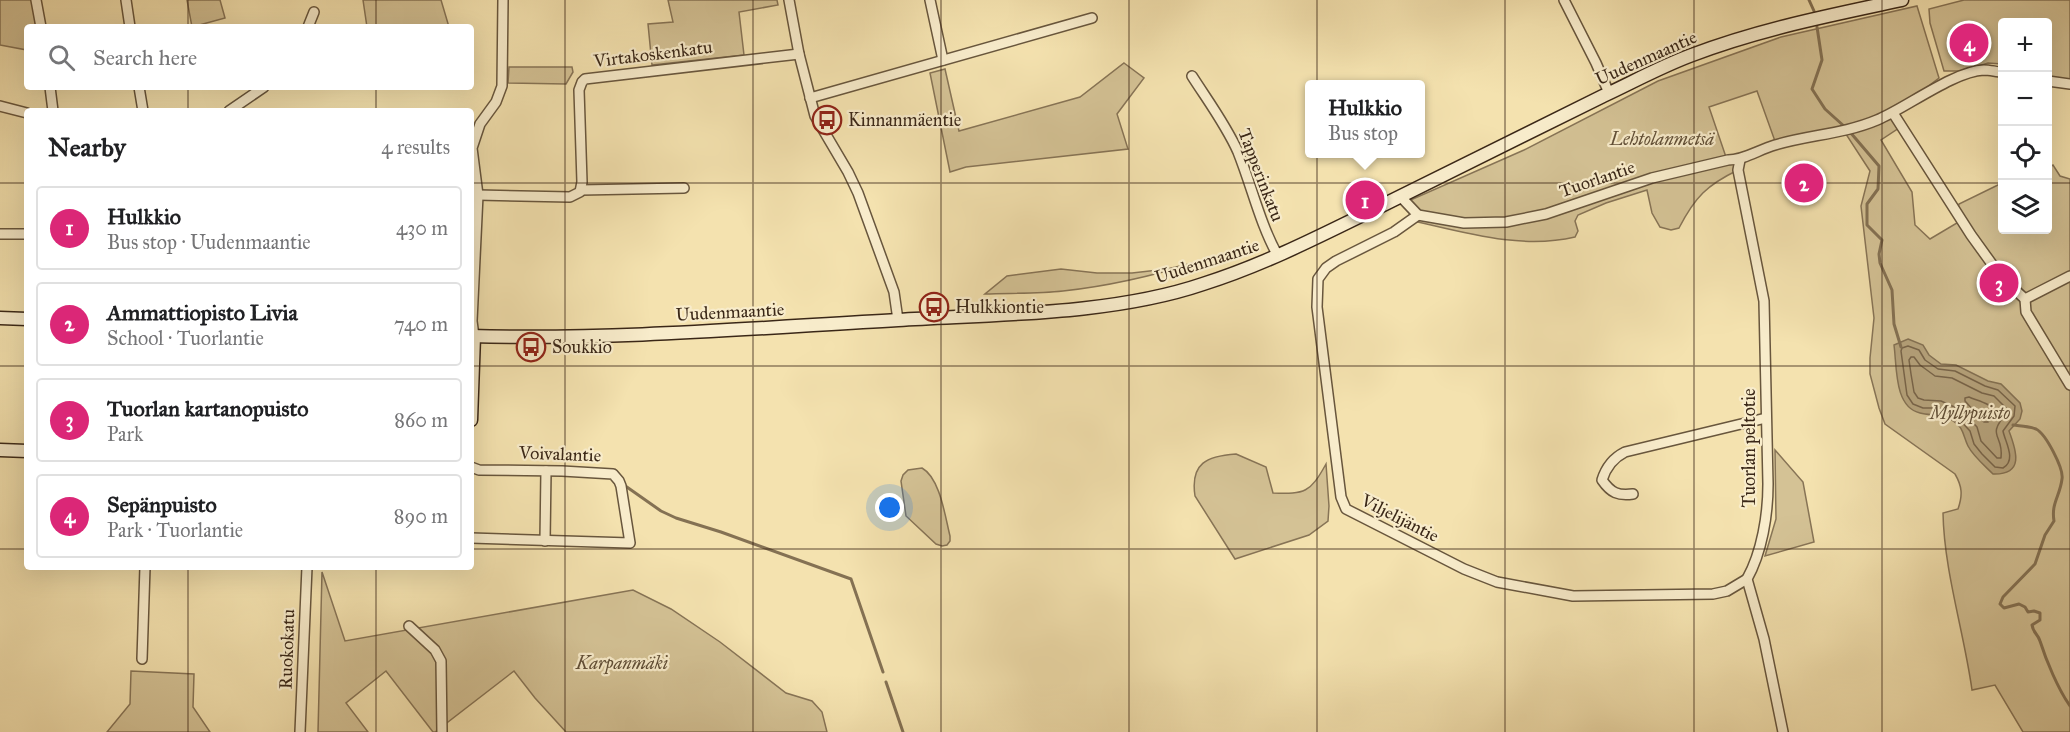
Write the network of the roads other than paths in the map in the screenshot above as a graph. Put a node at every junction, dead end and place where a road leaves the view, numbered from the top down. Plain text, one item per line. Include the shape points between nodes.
1 (36, 0) edge
2 (126, 0) edge
3 (503, 0) edge
4 (789, 0) edge
5 (930, 0) edge
6 (1564, 0) edge
7 (1902, 0) edge
8 (314, 12) dead end
9 (1092, 18) dead end
10 (40, 24) edge
11 (130, 24) edge
12 (309, 24) edge
13 (799, 54) junction
14 (943, 60) junction
15 (1998, 72) edge
16 (1192, 76) dead end
17 (2052, 82) edge
18 (2070, 84) edge
19 (50, 90) edge
20 (140, 90) edge
21 (260, 90) edge
22 (1609, 93) junction
23 (810, 98) junction
24 (0, 106) edge
25 (53, 108) edge
26 (142, 108) edge
27 (232, 108) edge
28 (24, 112) edge
29 (1893, 113) junction
30 (474, 142) edge
31 (1740, 160) junction
32 (474, 164) edge
33 (684, 188) dead end
34 (581, 190) junction
35 (478, 195) junction
36 (1400, 196) junction
37 (1418, 215) junction
38 (0, 234) edge
39 (24, 234) edge
40 (1278, 256) junction
41 (474, 272) edge
42 (2070, 276) edge
43 (2025, 299) junction
44 (0, 318) edge
45 (24, 319) edge
46 (898, 320) junction
47 (474, 336) edge
48 (2070, 385) edge
49 (1766, 418) junction
50 (0, 450) edge
51 (24, 451) edge
52 (474, 468) edge
53 (546, 471) junction
54 (1633, 494) dead end
55 (474, 538) edge
56 (545, 541) junction
57 (145, 570) edge
58 (307, 570) edge
59 (1747, 579) junction
60 (409, 626) dead end
61 (142, 659) dead end
62 (300, 732) edge
63 (442, 732) edge
64 (1784, 732) edge

1 - 10 street
2 - 11 street
3 - 30 street via 502,86
4 - 13 street
5 - 14 street
6 - 22 street
7 - 22 main road, Uudenmaantie via 1720,45
8 - 12 street
9 - 14 street
13 - 23 street
13 - 34 street, Virtakoskenkatu via 585,79 579,90
14 - 23 street
15 - 29 street, Tuorlantie via 1983,70 1964,75
16 - 40 street, Tapperinkatu via 1233,142 1268,239
17 - 18 street
19 - 25 street
20 - 26 street
21 - 27 street
22 - 36 main road, Uudenmaantie
23 - 46 street via 815,116 858,193 894,292
24 - 28 street
29 - 31 street, Tuorlantie via 1849,130 1776,144
29 - 43 street via 1971,236 2002,278
31 - 37 street, Tuorlantie via 1652,178 1525,219 1464,223
31 - 49 street, Tuorlan peltotie via 1738,170 1764,301
32 - 35 street
33 - 34 street
34 - 35 street via 570,197
35 - 41 street
36 - 37 street
36 - 40 main road, Uudenmaantie
37 - 59 street, Viljelijäntie via 1394,232 1336,261 1318,279 1320,331 1341,497 1346,509 1464,569 1497,582 1537,590 1573,596 1713,594
38 - 39 street
40 - 46 main road, Uudenmaantie via 1201,285 1147,298 1057,310
42 - 43 street
43 - 48 street via 2026,312
44 - 45 main road
46 - 47 main road, Uudenmaantie via 652,335
49 - 54 street via 1617,456 1602,480 1613,493
49 - 59 street, Tuorlan peltotie via 1768,505
50 - 51 main road
52 - 53 street, Voivalantie
53 - 56 street
53 - 56 street, Voivalantie via 601,472 616,477 621,486 630,543
55 - 56 street
57 - 61 street
58 - 62 street, Ruokokatu
59 - 64 street
60 - 63 street via 441,660

